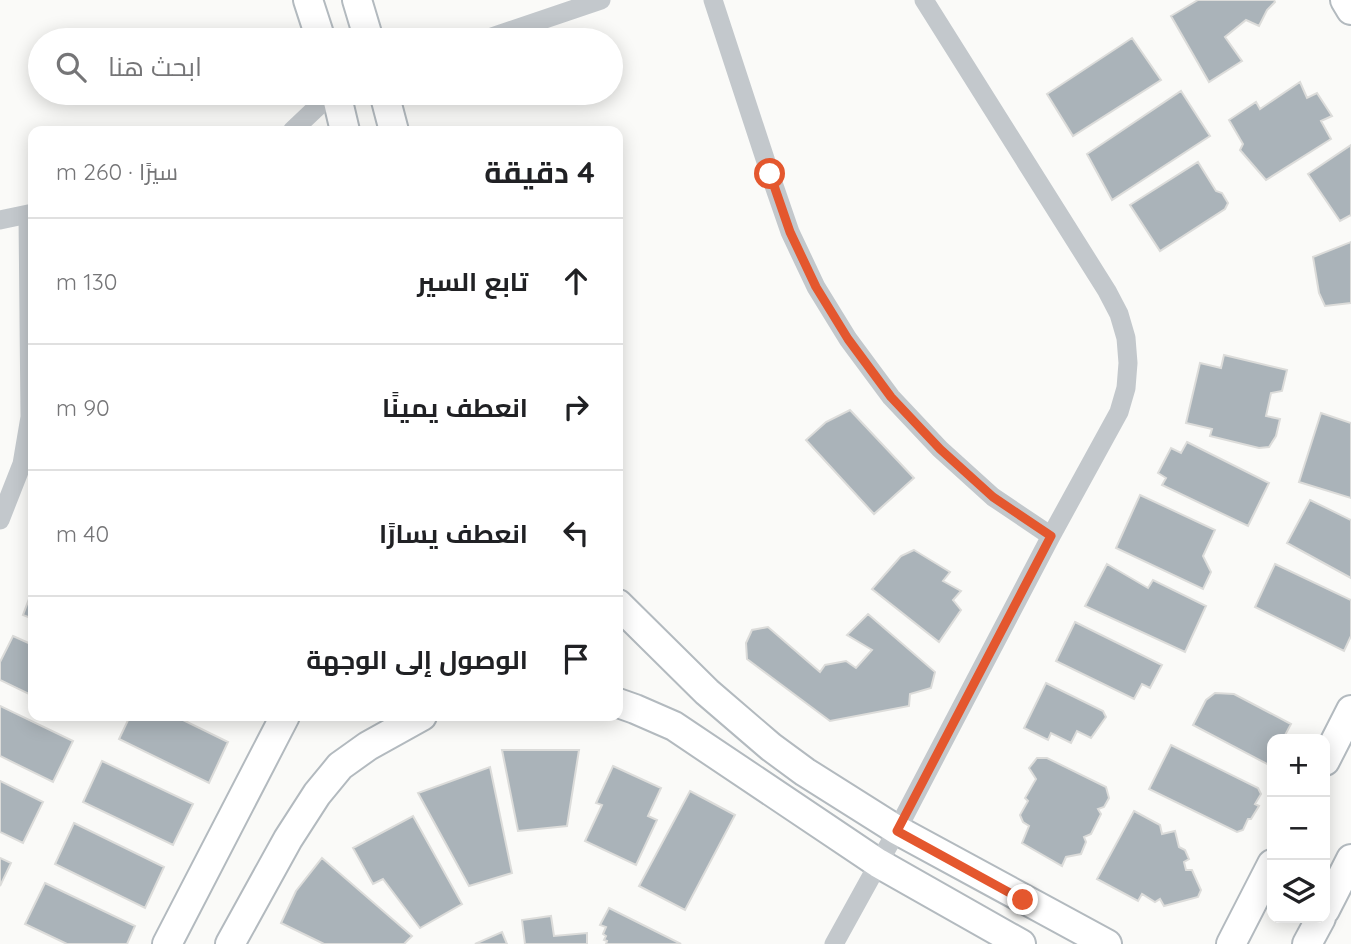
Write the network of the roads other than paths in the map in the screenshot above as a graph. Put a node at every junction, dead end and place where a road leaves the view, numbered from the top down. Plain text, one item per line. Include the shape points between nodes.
1 (308, 0) edge
2 (357, 0) edge
3 (601, 0) edge
4 (713, 0) edge
5 (924, 0) edge
6 (1345, 0) edge
7 (1351, 10) edge
8 (317, 28) edge
9 (365, 28) edge
10 (518, 28) edge
11 (321, 105) edge
12 (337, 105) edge
13 (387, 105) edge
14 (298, 126) edge
15 (344, 126) edge
16 (393, 126) edge
17 (28, 215) edge
18 (0, 220) edge
19 (28, 429) edge
20 (0, 520) edge
21 (1051, 536) junction
22 (623, 609) edge
23 (623, 705) edge
24 (1351, 710) edge
25 (282, 721) edge
26 (413, 721) edge
27 (1330, 751) edge
28 (897, 831) junction
29 (1351, 859) edge
30 (878, 863) junction
31 (1267, 874) edge
32 (1330, 900) edge
33 (1318, 923) edge
34 (167, 944) edge
35 (230, 944) edge
36 (834, 944) edge
37 (1021, 944) edge
38 (1107, 944) edge
39 (1231, 944) edge
40 (1307, 944) edge

1 - 8 street
2 - 9 street
3 - 10 street
4 - 21 street via 790,232 848,339 891,397 940,449 993,497
5 - 21 street via 1107,291 1126,338 1126,388 1119,412
6 - 7 street
11 - 14 street
12 - 15 street
13 - 16 street
17 - 18 street
19 - 20 street via 22,464
21 - 28 street
22 - 28 street via 771,747
23 - 30 street via 674,726
24 - 27 street
25 - 34 street
26 - 35 street via 340,766 317,794
28 - 30 street
28 - 38 street
29 - 32 street
30 - 36 street
30 - 37 street
31 - 39 street
33 - 40 street

